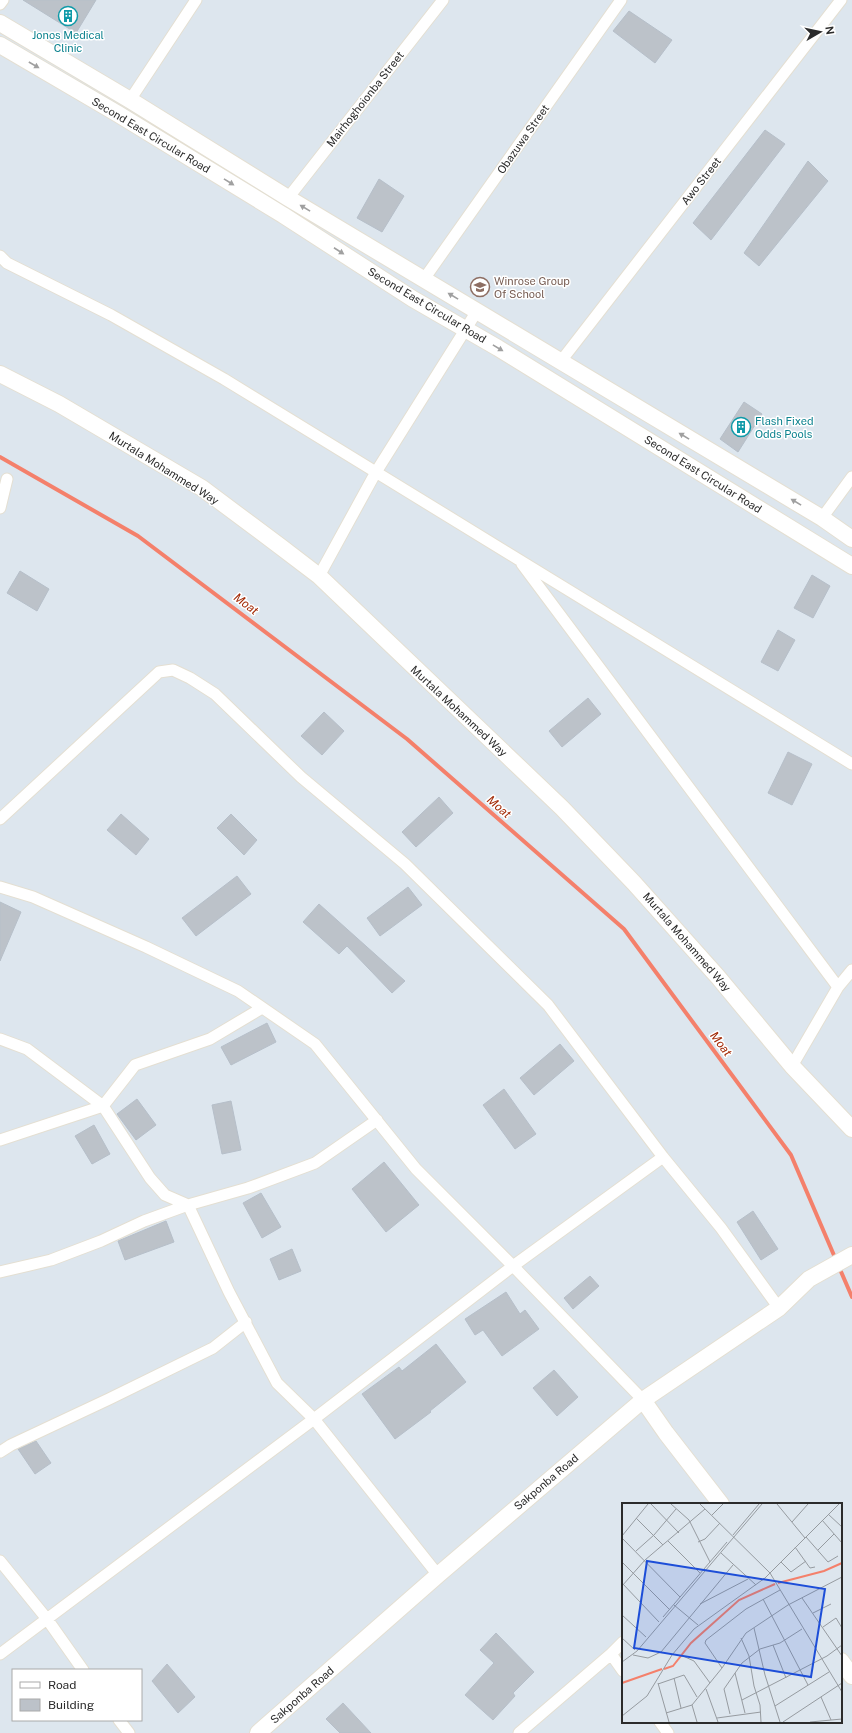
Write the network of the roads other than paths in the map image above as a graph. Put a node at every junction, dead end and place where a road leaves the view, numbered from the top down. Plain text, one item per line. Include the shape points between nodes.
1 (3, 0) edge
2 (196, 0) edge
3 (442, 0) edge
4 (621, 0) edge
5 (841, 0) edge
6 (0, 4) edge
7 (0, 23) edge
8 (0, 45) edge
9 (130, 100) junction
10 (288, 198) junction
11 (0, 256) edge
12 (424, 279) junction
13 (477, 310) junction
14 (466, 329) junction
15 (561, 361) junction
16 (0, 374) edge
17 (376, 472) junction
18 (852, 477) edge
19 (7, 479) dead end
20 (0, 508) edge
21 (822, 518) junction
22 (852, 538) edge
23 (518, 559) junction
24 (852, 566) edge
25 (318, 576) junction
26 (852, 764) edge
27 (0, 819) edge
28 (0, 887) edge
29 (852, 970) edge
30 (838, 987) junction
31 (262, 1008) junction
32 (0, 1039) edge
33 (792, 1066) junction
34 (103, 1106) junction
35 (377, 1120) junction
36 (852, 1129) edge
37 (0, 1140) edge
38 (663, 1158) junction
39 (188, 1206) junction
40 (852, 1255) edge
41 (513, 1266) junction
42 (0, 1272) edge
43 (779, 1308) junction
44 (246, 1322) junction
45 (644, 1400) junction
46 (314, 1419) junction
47 (0, 1452) edge
48 (720, 1503) edge
49 (0, 1561) edge
50 (438, 1575) junction
51 (47, 1619) junction
52 (622, 1643) edge
53 (0, 1654) edge
54 (611, 1654) junction
55 (842, 1662) edge
56 (83, 1669) edge
57 (622, 1670) edge
58 (852, 1676) edge
59 (120, 1721) edge
60 (661, 1723) edge
61 (128, 1733) edge
62 (258, 1733) edge
63 (519, 1733) edge
64 (668, 1733) edge

1 - 6 street
2 - 9 street
3 - 10 street, Mairhoghoionba Street
4 - 12 street, Obazuwa Street
5 - 15 street, Awo Street
7 - 9 main road, Second East Circular Road
8 -> 14 main road, Second East Circular Road via 125,118 413,299
9 - 10 main road, Second East Circular Road
12 -> 10 main road, Second East Circular Road
11 - 17 street via 7,263 111,315 224,379
13 -> 12 main road, Second East Circular Road
13 - 14 street
13 - 15 main road, Second East Circular Road
14 - 17 street
14 -> 24 main road, Second East Circular Road
21 -> 15 main road, Second East Circular Road
16 - 25 main road, Murtala Mohammed Way via 59,404 202,488
17 - 23 street
17 - 25 street
18 - 21 street
19 - 20 street
21 - 22 main road, Second East Circular Road
23 - 26 street
23 - 30 street
25 - 33 main road, Murtala Mohammed Way via 562,808 718,977
27 - 38 street via 159,672 173,670 190,678 215,694 301,777 405,864 548,1005
28 - 31 street via 33,897 146,947 238,991
29 - 30 street
30 - 33 street
31 - 34 street via 210,1039 136,1065
31 - 35 street via 315,1044
32 - 34 street via 27,1049
33 - 36 main road, Murtala Mohammed Way
34 - 37 street
34 - 39 street via 150,1178 165,1195
35 - 39 street via 315,1163 248,1188
35 - 41 street via 416,1169
38 - 41 street
38 - 43 street via 721,1228
39 - 42 street via 144,1221 51,1260
39 - 44 street
40 - 43 main road, Sakponba Road via 809,1279
41 - 45 street
41 - 46 street
43 - 45 main road, Sakponba Road
44 - 46 street via 277,1383
44 - 47 street via 213,1348 11,1444
45 - 48 main road
45 - 50 main road, Sakponba Road
46 - 50 street
46 - 51 street
49 - 51 street
50 - 62 main road, Sakponba Road
51 - 53 street
51 - 56 street
52 - 54 street
54 - 57 street
54 - 63 street
55 - 58 main road
59 - 61 street
60 - 64 street

